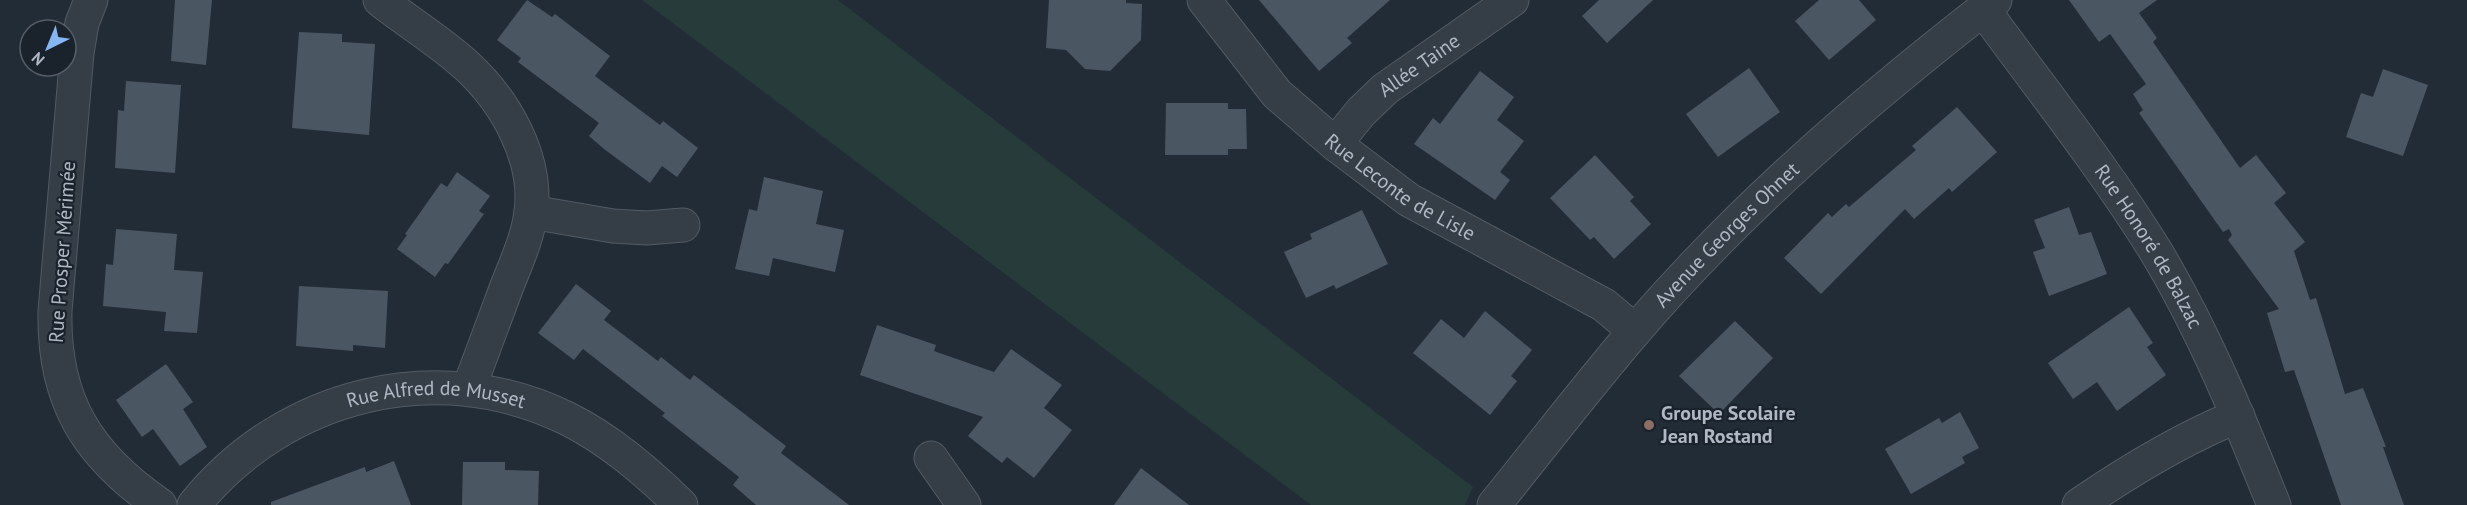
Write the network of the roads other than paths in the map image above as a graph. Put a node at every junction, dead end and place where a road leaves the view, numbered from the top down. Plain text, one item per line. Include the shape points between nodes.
1 (91, 0) edge
2 (380, 0) edge
3 (1204, 0) edge
4 (1512, 0) edge
5 (1989, 5) edge
6 (1335, 144) junction
7 (531, 212) junction
8 (683, 225) dead end
9 (1635, 331) junction
10 (469, 388) junction
11 (2238, 416) junction
12 (931, 458) dead end
13 (160, 505) edge
14 (194, 505) edge
15 (681, 505) edge
16 (964, 505) edge
17 (1494, 505) edge
18 (2079, 505) edge
19 (2274, 505) edge

1 - 13 street, Rue Prosper Mérimée via 77,53 54,345 62,384 90,439 109,462
2 - 7 street via 467,65 505,111 521,145 531,182
3 - 6 street, Rue Leconte de Lisle via 1277,94
4 - 6 street, Allée Taine via 1385,88
5 - 9 street, Avenue Georges Ohnet via 1888,84 1820,144 1717,243
5 - 11 street, Rue Honoré de Balzac via 2155,250 2202,335
6 - 9 street, Rue Leconte de Lisle via 1409,200 1604,305
7 - 8 street via 613,226
7 - 10 street via 519,256
9 - 17 street, Avenue Georges Ohnet
10 - 14 street, Rue Alfred de Musset via 396,391 348,400 308,414 254,447 207,488
10 - 15 street, Rue Alfred de Musset via 565,417 608,442
11 - 18 street via 2196,433 2137,466
11 - 19 street, Rue Honoré de Balzac
12 - 16 street

